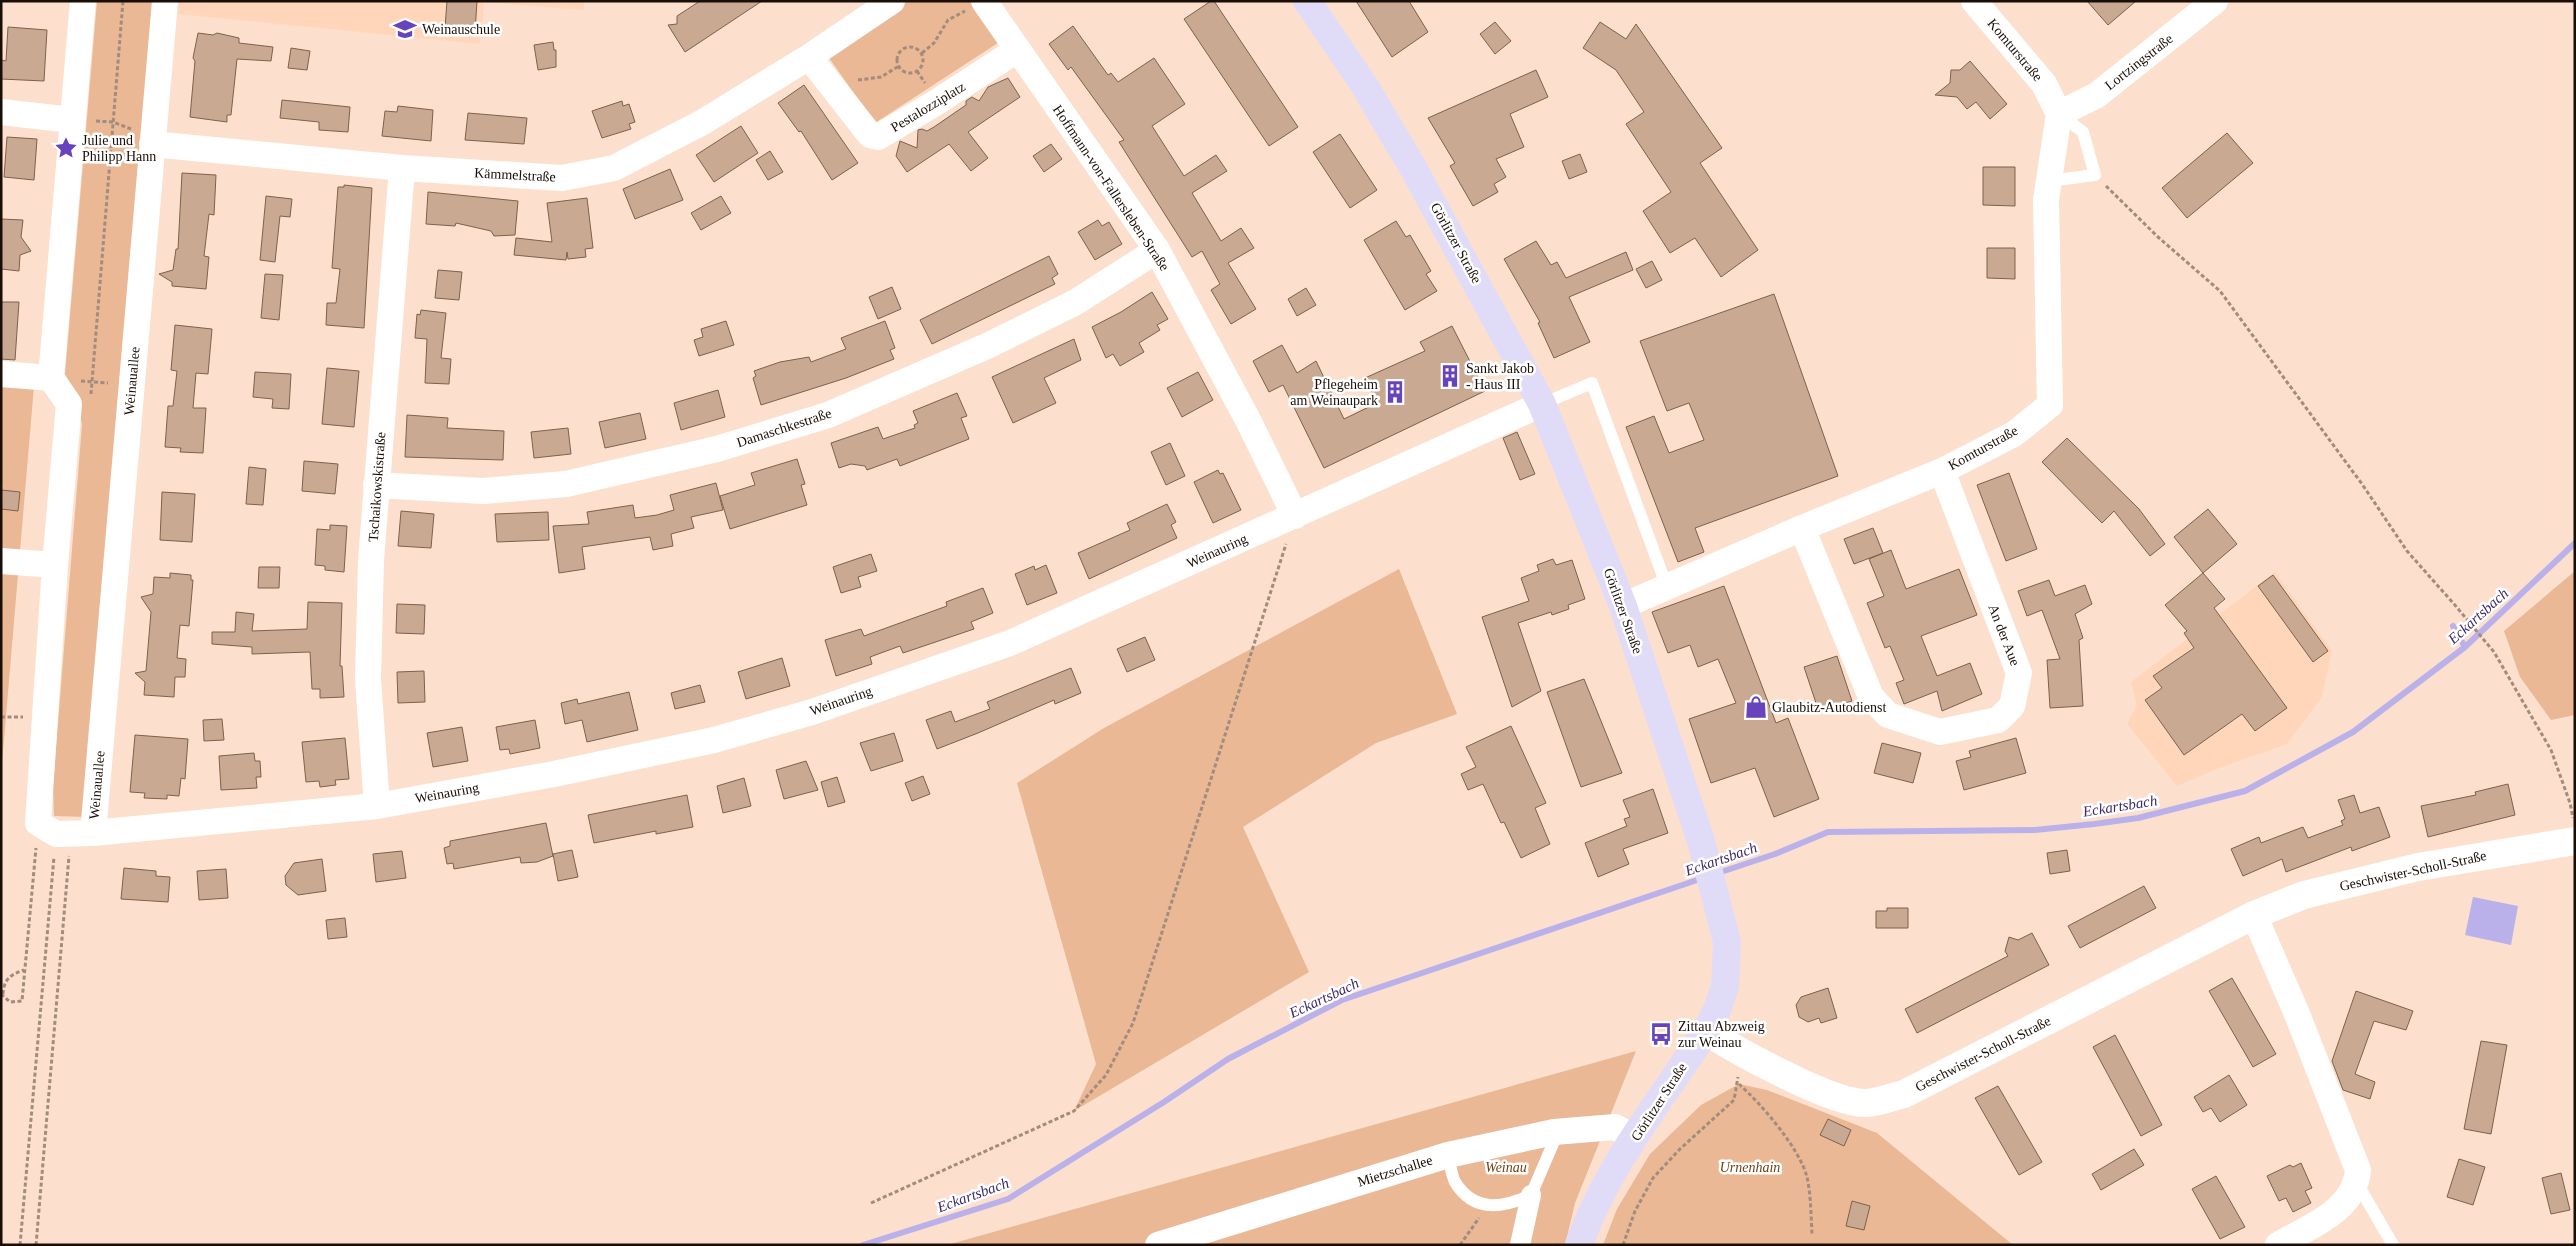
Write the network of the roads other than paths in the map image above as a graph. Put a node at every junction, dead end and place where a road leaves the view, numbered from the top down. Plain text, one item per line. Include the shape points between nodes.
1 (83, 1) edge
2 (165, 1) edge
3 (892, 1) edge
4 (1307, 1) edge
5 (1974, 1) edge
6 (2214, 1) edge
7 (975, 6) edge
8 (1016, 50) junction
9 (809, 56) junction
10 (1, 112) edge
11 (2059, 114) junction
12 (72, 120) junction
13 (152, 144) junction
14 (402, 168) junction
15 (2049, 181) junction
16 (1157, 250) junction
17 (1, 374) edge
18 (51, 378) junction
19 (1542, 404) junction
20 (1942, 471) junction
21 (376, 485) junction
22 (1295, 516) junction
23 (1802, 528) junction
24 (1, 561) edge
25 (55, 565) junction
26 (1667, 587) junction
27 (1623, 606) junction
28 (377, 806) junction
29 (82, 834) junction
30 (2575, 841) edge
31 (2254, 915) junction
32 (1706, 1031) junction
33 (1554, 1132) junction
34 (1635, 1138) junction
35 (1448, 1155) junction
36 (2357, 1183) junction
37 (1531, 1195) junction
38 (1158, 1245) edge
39 (1520, 1245) edge
40 (1579, 1245) edge
41 (2278, 1245) edge
42 (2393, 1245) edge

1 - 12 street
2 - 13 street, Weinauallee
3 - 9 street, Kämmelstraße
4 - 19 main road, Görlitzer Straße via 1408,157
5 - 11 street, Komturstraße via 2044,84
6 - 11 street, Lortzingstraße via 2097,95
7 - 8 street, Hoffmann-von-Fallersleben-Straße
8 - 9 street, Pestalozziplatz via 878,137 870,136
8 - 16 street, Hoffmann-von-Fallersleben-Straße
9 - 14 street, Kämmelstraße via 703,122 614,168 562,178
10 - 12 street
11 - 15 street, Komturstraße
11 - 15 lane via 2083,132 2095,175
12 - 18 street
13 - 14 street, Kämmelstraße
13 - 29 street, Weinauallee
14 - 21 street, Tschaikowskistraße
15 - 20 street, Komturstraße via 2046,200 2050,405 2014,434
16 - 21 street, Damaschkestraße via 1076,302 987,346 828,415 717,449 566,484 483,490
16 - 22 street, Hoffmann-von-Fallersleben-Straße
17 - 18 street
18 - 25 street via 69,404
19 - 22 street, Weinauring
19 - 26 lane via 1592,383
19 - 27 main road, Görlitzer Straße
20 - 23 street, Komturstraße
20 - 23 street, An der Aue via 2019,673 2012,706 1998,720 1940,732 1888,715 1871,697
21 - 28 street, Tschaikowskistraße via 368,679
22 - 28 street, Weinauring via 1010,643 812,712 714,740 554,774
23 - 26 street, Komturstraße
24 - 25 street
25 - 29 street via 38,823 56,834
26 - 27 street, Komturstraße
27 - 32 main road, Görlitzer Straße via 1701,841 1727,942 1726,971 1717,1010
28 - 29 street, Weinauring
30 - 31 street, Geschwister-Scholl-Straße via 2418,867 2304,895
31 - 32 street, Geschwister-Scholl-Straße via 1904,1094 1865,1103 1835,1096 1740,1053
31 - 36 street via 2358,1170
32 - 34 main road, Görlitzer Straße
33 - 34 street, Mietzschallee via 1615,1127
33 - 35 street, Mietzschallee
33 - 37 lane via 1555,1139
34 - 40 main road, Görlitzer Straße via 1600,1197
35 - 37 lane via 1454,1180 1467,1197 1488,1205 1508,1205
35 - 38 street, Mietzschallee
36 - 41 street via 2352,1194 2337,1210
36 - 42 lane
37 - 39 street

